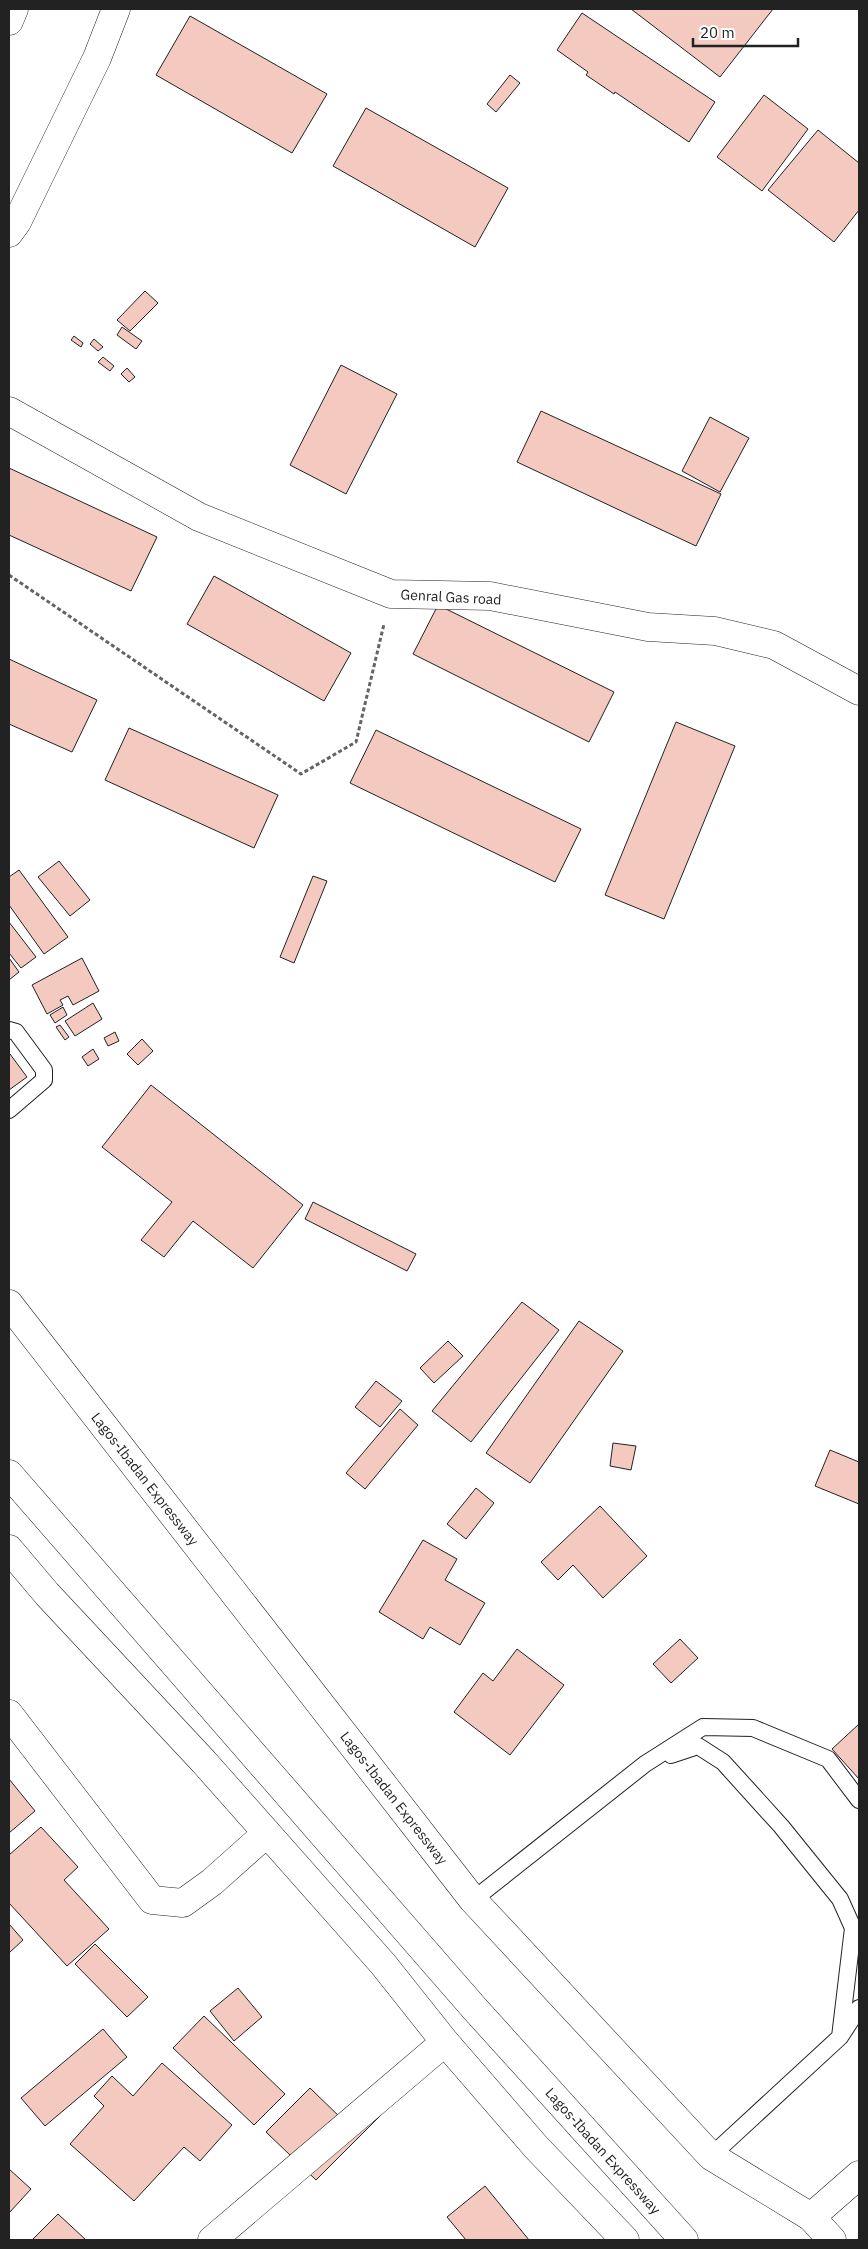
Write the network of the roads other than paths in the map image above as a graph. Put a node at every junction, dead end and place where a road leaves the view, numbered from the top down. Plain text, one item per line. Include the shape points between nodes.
1 (14, 9) edge
2 (116, 9) edge
3 (9, 21) edge
4 (9, 233) edge
5 (9, 411) edge
6 (859, 690) edge
7 (9, 1030) edge
8 (9, 1110) edge
9 (9, 1304) edge
10 (9, 1474) edge
11 (9, 1549) edge
12 (9, 1714) edge
13 (645, 1764) junction
14 (859, 1800) edge
15 (267, 1833) junction
16 (474, 1900) junction
17 (859, 2008) edge
18 (840, 2037) junction
19 (444, 2042) junction
20 (712, 2156) junction
21 (859, 2175) edge
22 (811, 2217) junction
23 (212, 2240) edge
24 (625, 2240) edge
25 (684, 2240) edge
26 (832, 2240) edge

1 - 3 main road
2 - 4 main road via 92,67
5 - 6 main road, Genral Gas road via 199,517 391,594 490,596 648,627 716,631 774,645
7 - 8 lane via 16,1032 44,1070 44,1080
9 - 16 main road, Lagos-Ibadan Expressway
10 - 25 main road, Lagos-Ibadan Expressway via 475,2009
11 - 15 main road
12 - 15 main road via 152,1900 183,1903
13 - 14 lane via 703,1727 753,1728 828,1759
13 - 16 lane
13 - 18 lane via 698,1746 723,1762 781,1826 840,1899 853,1928
15 - 19 main road via 382,1964
16 - 20 main road, Lagos-Ibadan Expressway
17 - 18 lane
18 - 20 lane
19 - 23 main road
19 - 24 main road via 536,2147
20 - 22 main road, Lagos-Ibadan Expressway
21 - 22 main road
22 - 26 main road, Lagos-Ibadan Expressway

